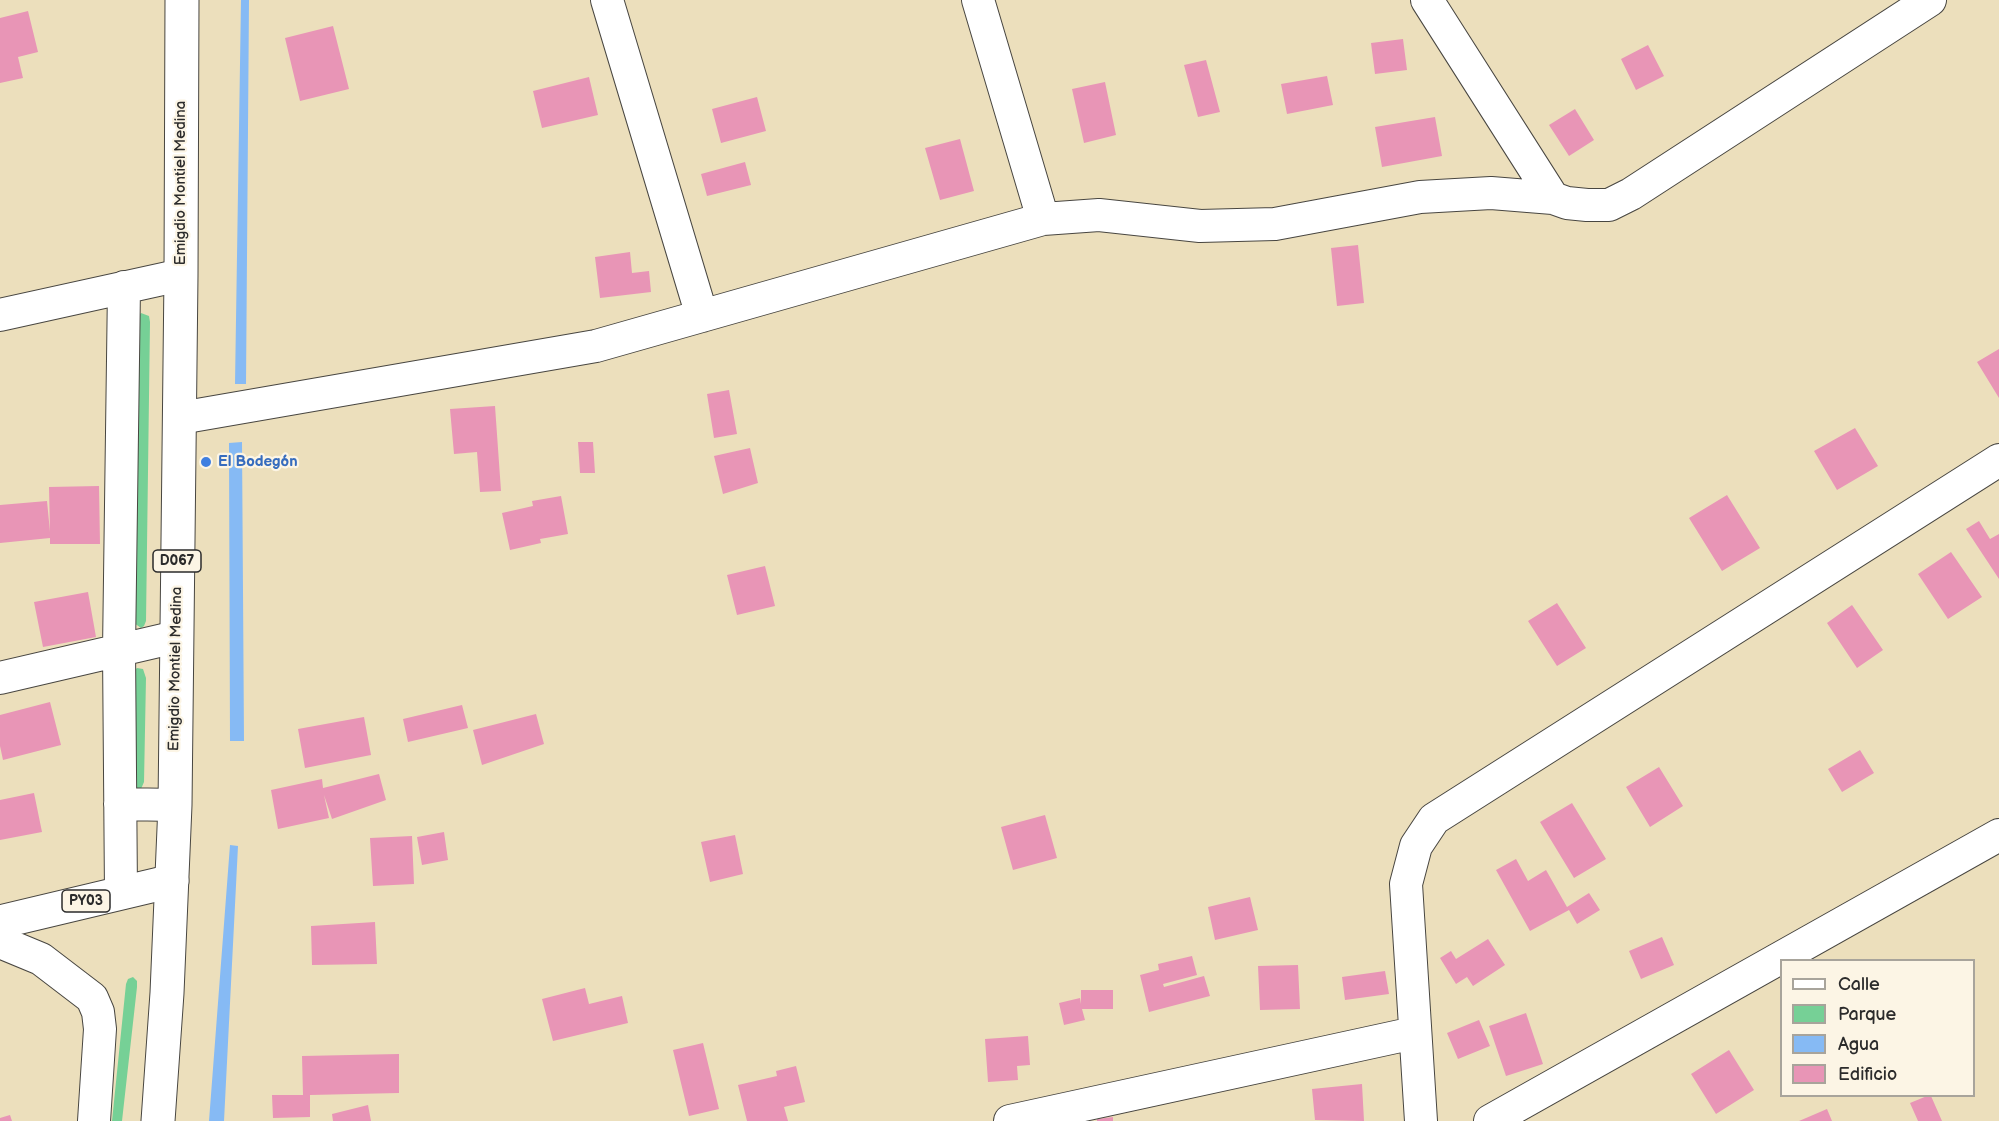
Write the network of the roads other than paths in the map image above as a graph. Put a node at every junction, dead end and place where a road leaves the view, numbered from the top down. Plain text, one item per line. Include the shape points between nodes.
1 (182, 0) edge
2 (607, 0) edge
3 (978, 0) edge
4 (1427, 0) edge
5 (1930, 0) edge
6 (1553, 198) junction
7 (1044, 219) junction
8 (181, 275) junction
9 (124, 287) junction
10 (0, 315) edge
11 (702, 316) junction
12 (180, 418) junction
13 (1999, 460) edge
14 (176, 638) junction
15 (119, 650) junction
16 (0, 678) edge
17 (120, 804) junction
18 (175, 805) junction
19 (1999, 835) edge
20 (172, 881) junction
21 (121, 893) junction
22 (0, 922) edge
23 (0, 942) edge
24 (1414, 1034) junction
25 (94, 1121) edge
26 (158, 1121) edge
27 (1010, 1121) edge
28 (1421, 1121) edge
29 (1490, 1121) edge

1 - 8 main road, Emigdio Montiel Medina / D067
2 - 11 street
3 - 7 street
4 - 6 street
5 - 6 street via 1631,194 1609,205 1567,203
6 - 7 street via 1491,193 1420,197 1275,224 1200,226 1099,215
7 - 11 street
8 - 9 street
8 - 12 main road, Emigdio Montiel Medina / D067
9 - 10 street
9 - 15 street
11 - 12 street via 596,346
12 - 14 main road, Emigdio Montiel Medina / D067
13 - 24 street via 1434,819 1416,846 1406,884
14 - 15 street
14 - 18 main road, Emigdio Montiel Medina / D067
15 - 16 street
15 - 17 street
17 - 18 street
17 - 21 street
18 - 20 main road, Emigdio Montiel Medina / D067
19 - 29 street
20 - 21 main road, PY03
20 - 26 main road, Emigdio Montiel Medina / D067
21 - 22 main road, PY03
23 - 25 street via 41,959 92,998 100,1029
24 - 27 street
24 - 28 street

